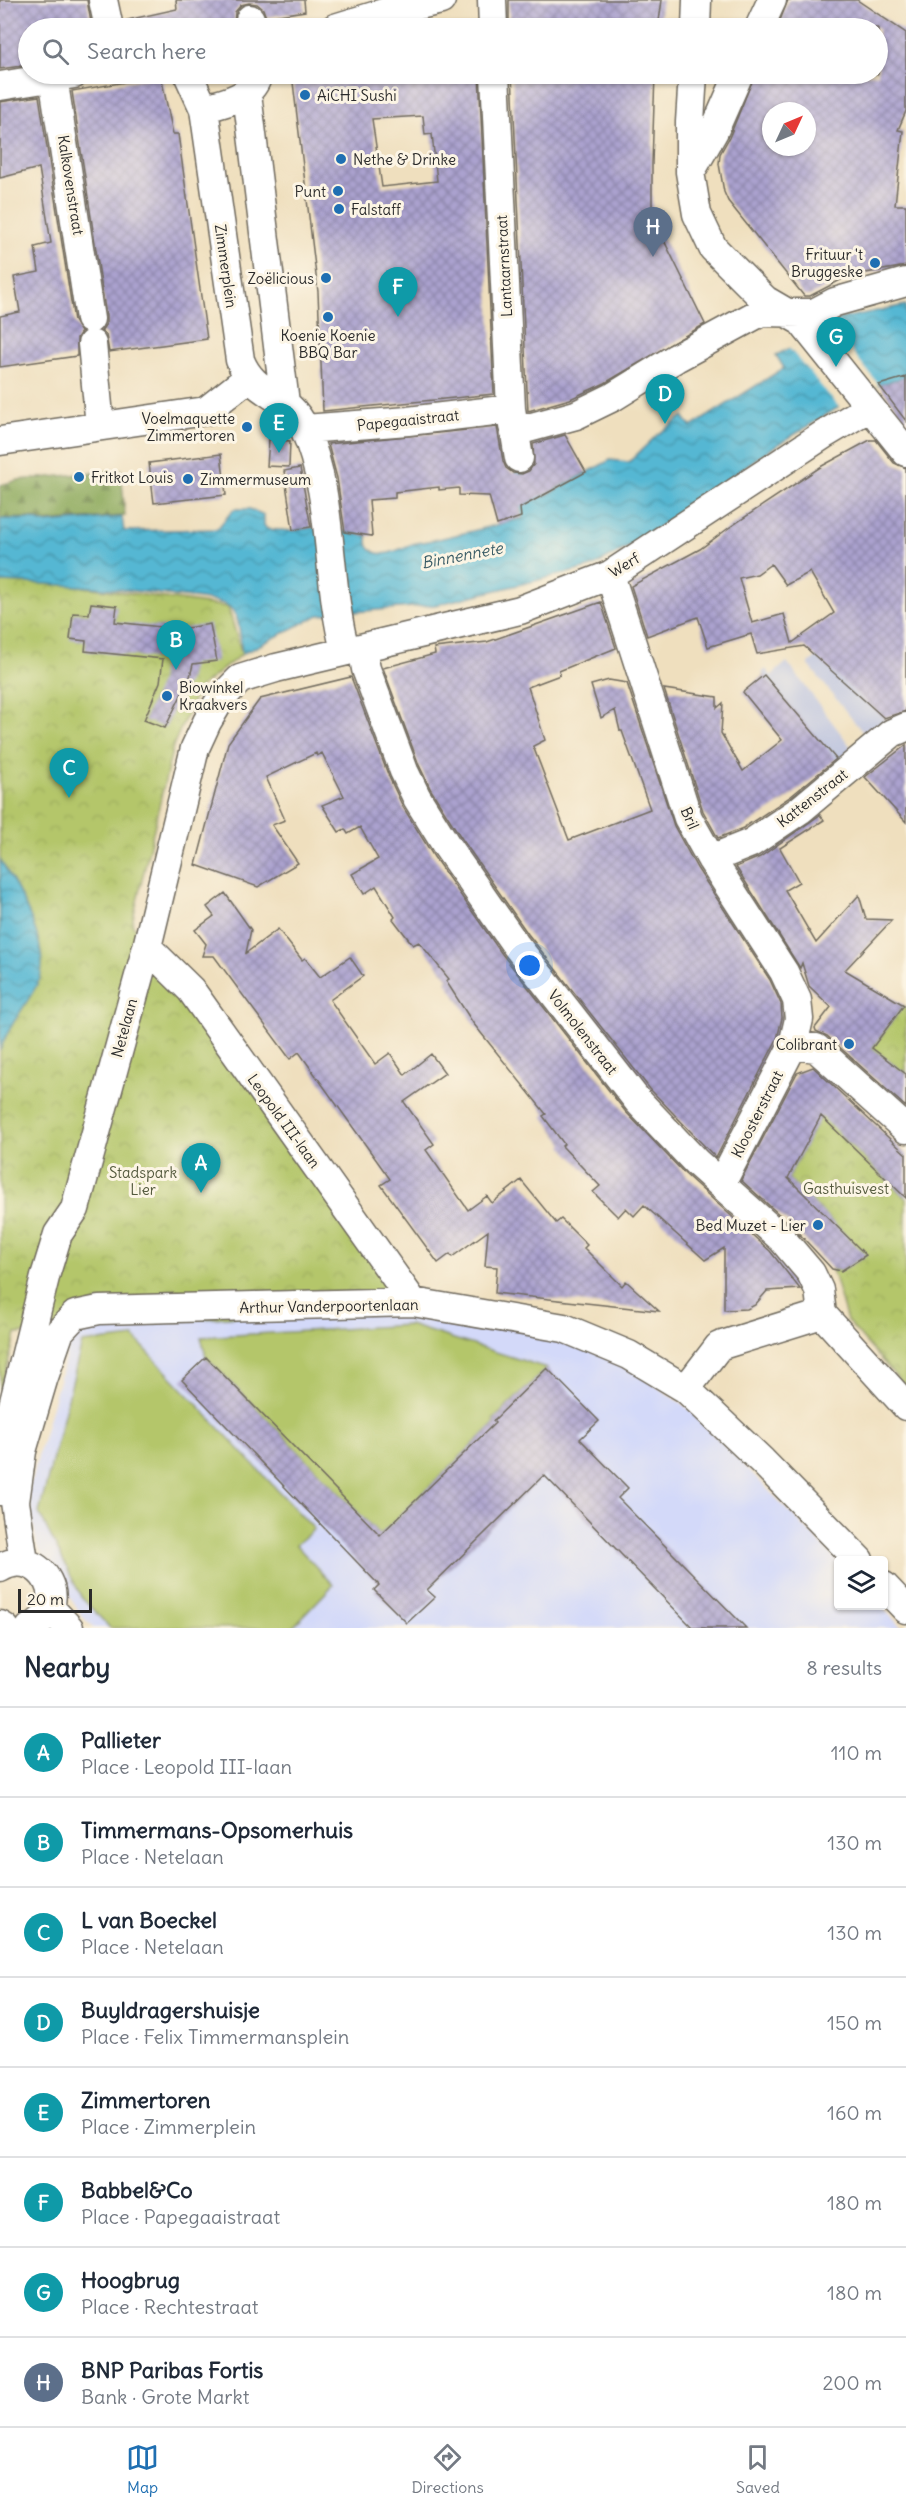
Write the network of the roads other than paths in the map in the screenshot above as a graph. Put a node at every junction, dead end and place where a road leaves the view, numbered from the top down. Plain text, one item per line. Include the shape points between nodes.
1 (103, 0) edge
2 (441, 0) edge
3 (492, 0) edge
4 (697, 0) edge
5 (772, 0) edge
6 (107, 18) edge
7 (368, 18) edge
8 (493, 18) edge
9 (696, 18) edge
10 (764, 18) edge
11 (18, 83) edge
12 (65, 84) edge
13 (193, 84) edge
14 (253, 84) edge
15 (495, 84) edge
16 (692, 84) edge
17 (735, 84) edge
18 (0, 86) edge
19 (204, 109) junction
20 (690, 172) junction
21 (906, 282) edge
22 (789, 312) junction
23 (248, 378) junction
24 (865, 401) junction
25 (285, 403) junction
26 (512, 418) junction
27 (99, 426) junction
28 (305, 429) junction
29 (0, 441) edge
30 (906, 452) edge
31 (519, 458) dead end
32 (610, 575) junction
33 (346, 636) junction
34 (906, 727) edge
35 (711, 859) junction
36 (147, 947) junction
37 (793, 1045) junction
38 (906, 1129) edge
39 (721, 1184) junction
40 (414, 1302) junction
41 (822, 1314) junction
42 (686, 1389) junction
43 (906, 1406) edge
44 (0, 1492) edge
45 (855, 1556) edge
46 (10, 1564) edge
47 (888, 1590) edge
48 (906, 1609) edge
49 (60, 1618) edge
50 (0, 1624) edge
51 (5, 1628) edge
52 (30, 1628) edge

1 - 6 street
2 - 7 street
3 - 8 street
4 - 9 street
5 - 10 street
11 - 18 street
12 - 27 street, Kalkovenstraat
13 - 19 street, Zimmerplein
14 - 19 street
14 - 25 street
15 - 26 street, Lantaarnstraat
16 - 20 street
17 - 20 street
19 - 23 street, Zimmerplein via 237,346
20 - 22 street via 697,214 713,248 765,300
21 - 22 street, Papegaaistraat via 835,302 814,314
22 - 24 street via 801,321
22 - 26 street, Papegaaistraat via 761,312 576,416 521,430
23 - 25 street
23 - 27 street via 206,411
24 - 30 street
24 - 32 street, Werf via 823,435
25 - 28 street
26 - 28 street, Papegaaistraat
26 - 31 street, Lantaarnstraat
27 - 29 street
28 - 33 street via 319,475
32 - 33 street, Werf via 520,610
32 - 35 street, Bril via 688,818
33 - 36 street, Netelaan via 240,679 220,700 195,748
33 - 39 street, Volmolenstraat via 366,669 404,771 448,848 515,944 608,1065 666,1133
34 - 35 street, Kattenstraat via 892,733 781,823 751,843
35 - 37 street, Bril via 784,972 797,1000 799,1019
36 - 40 street, Leopold III-laan via 191,990
36 - 44 street, Netelaan via 75,1209 58,1234 46,1273 5,1438
37 - 38 street via 816,1048
37 - 39 street, Kloosterstraat
39 - 41 street, Volmolenstraat via 782,1239 811,1273 819,1290
40 - 42 street, Arthur Vanderpoortenlaan via 564,1328 629,1355
40 - 46 street, Arthur Vanderpoortenlaan via 99,1310 75,1314 60,1331 22,1451
41 - 42 street via 719,1346
41 - 43 street
42 - 45 street, Arthur Vanderpoortenlaan
44 - 46 street, Netelaan
46 - 49 street via 37,1568 48,1581
47 - 48 street
49 - 52 street via 41,1621
50 - 51 street

